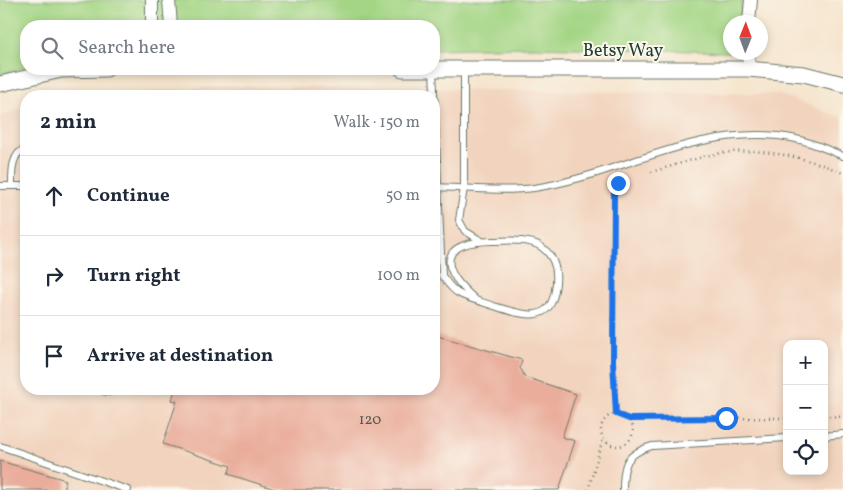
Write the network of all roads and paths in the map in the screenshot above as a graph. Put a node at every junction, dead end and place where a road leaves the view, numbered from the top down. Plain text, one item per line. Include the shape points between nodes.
1 (751, 0) edge
2 (152, 6) edge
3 (170, 6) edge
4 (750, 15) edge
5 (152, 20) edge
6 (171, 20) edge
7 (748, 60) edge
8 (440, 69) edge
9 (464, 69) junction
10 (748, 69) junction
11 (39, 75) edge
12 (433, 75) edge
13 (0, 84) edge
14 (843, 84) edge
15 (434, 90) edge
16 (20, 153) edge
17 (843, 156) edge
18 (650, 172) dead end
19 (843, 172) edge
20 (624, 179) dead end
21 (0, 186) edge
22 (12, 186) junction
23 (20, 186) edge
24 (440, 187) edge
25 (464, 188) junction
26 (484, 241) junction
27 (440, 246) edge
28 (475, 299) junction
29 (616, 414) junction
30 (828, 416) edge
31 (843, 417) edge
32 (783, 418) edge
33 (629, 419) junction
34 (843, 434) edge
35 (828, 436) edge
36 (783, 438) edge
37 (603, 439) junction
38 (0, 446) edge
39 (115, 488) edge
40 (106, 490) edge
41 (128, 490) edge
42 (588, 490) edge
43 (623, 490) edge

1 - 4 street
2 - 3 street
2 - 5 street
3 - 6 street
7 - 10 street
8 - 9 street, Betsy Way
9 - 10 street, Betsy Way
9 - 25 lane
10 - 14 street, Betsy Way via 804,74
11 - 13 street
12 - 15 lane
16 - 22 lane via 13,163
17 - 25 lane via 809,142 777,136 716,137 533,188
18 - 19 path via 708,156 759,152 809,159
20 - 29 path via 614,188 613,362
21 - 22 lane
22 - 23 lane
24 - 25 lane
25 - 26 lane via 460,223 472,237
26 - 28 lane via 459,246 452,253 449,266 460,286
26 - 28 lane via 518,240 543,248 554,266 554,296 540,314 529,316
27 - 28 lane via 442,276 458,293
29 - 33 path
29 - 37 path via 603,421
30 - 31 path
32 - 33 path
33 - 37 path via 633,435 625,444 611,445
34 - 35 lane
36 - 43 lane via 652,446 636,451 627,461
37 - 42 path
38 - 39 lane
39 - 40 lane
39 - 41 lane

